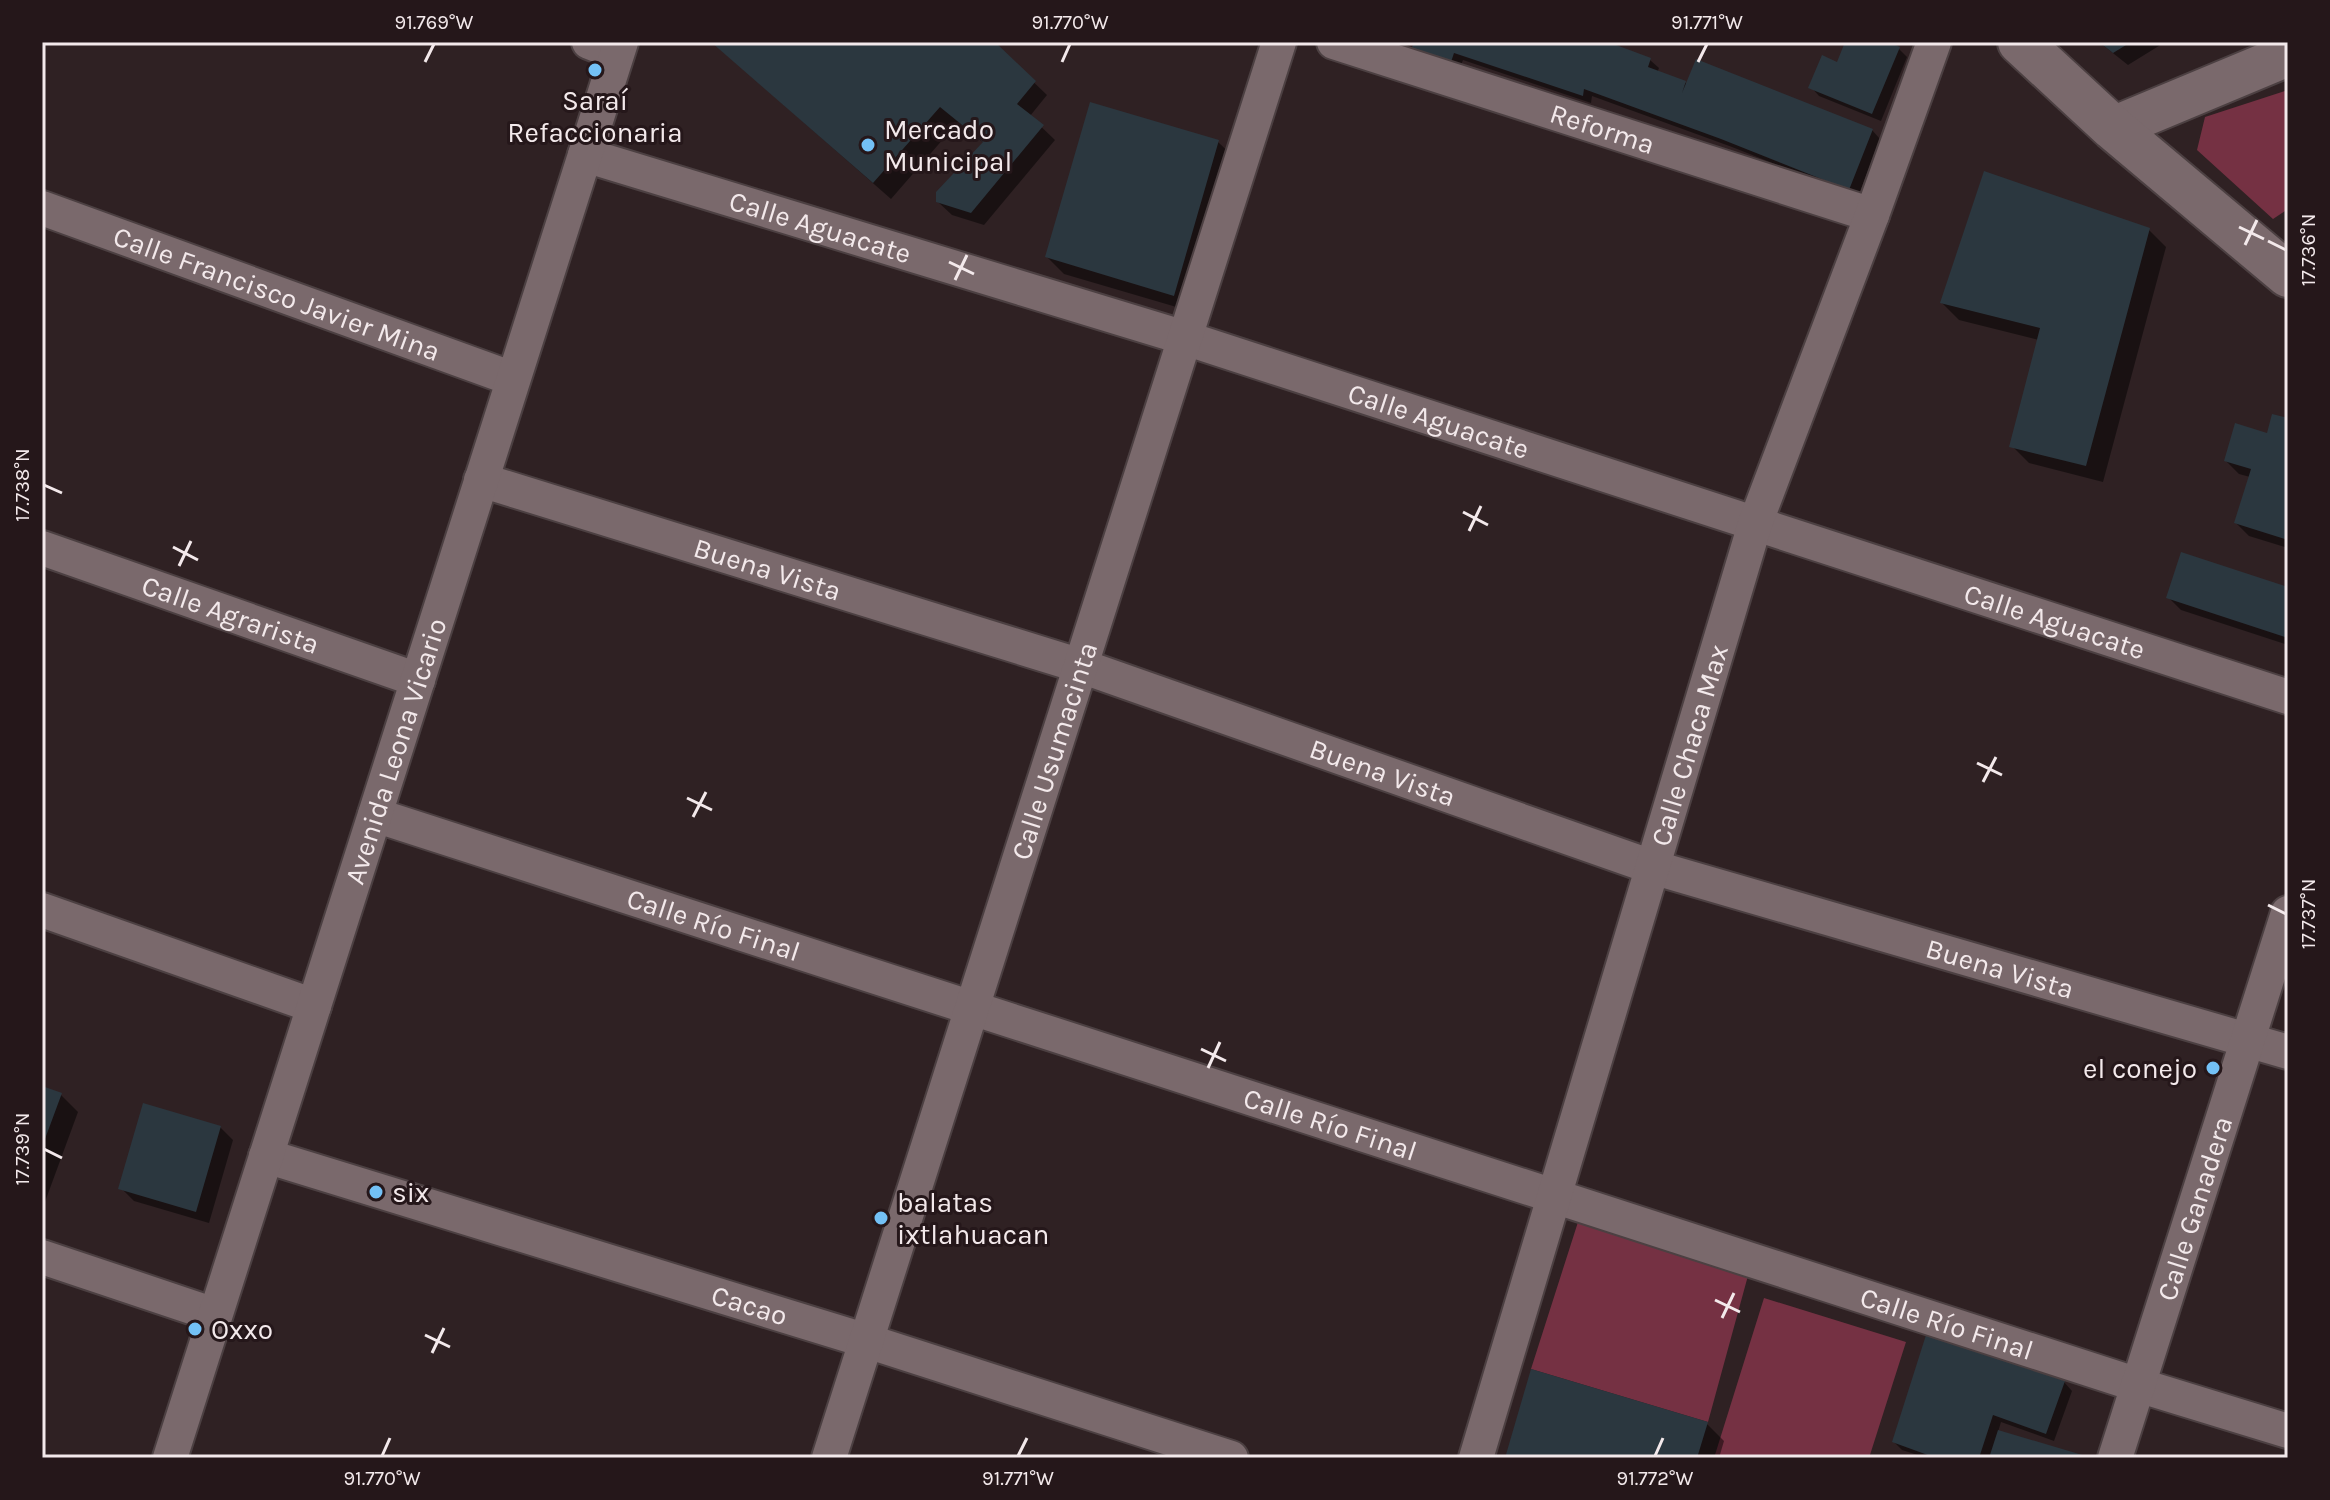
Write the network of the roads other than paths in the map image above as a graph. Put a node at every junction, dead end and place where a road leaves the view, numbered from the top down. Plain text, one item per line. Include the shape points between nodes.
1 (1279, 42) edge
2 (1334, 42) edge
3 (1934, 42) edge
4 (2020, 42) edge
5 (609, 46) edge
6 (2288, 55) edge
7 (2113, 128) junction
8 (585, 155) junction
9 (42, 208) edge
10 (1872, 215) junction
11 (2288, 275) edge
12 (1185, 338) junction
13 (513, 379) junction
14 (481, 480) junction
15 (1755, 524) junction
16 (42, 548) edge
17 (1081, 666) junction
18 (418, 680) junction
19 (2288, 697) edge
20 (375, 815) junction
21 (1652, 867) junction
22 (42, 910) edge
23 (2288, 913) edge
24 (314, 1006) junction
25 (972, 1009) junction
26 (2248, 1039) junction
27 (2288, 1052) edge
28 (266, 1156) junction
29 (1553, 1197) junction
30 (42, 1257) edge
31 (215, 1315) junction
32 (867, 1341) junction
33 (2138, 1385) junction
34 (2288, 1431) edge
35 (170, 1458) edge
36 (829, 1458) edge
37 (1231, 1458) edge
38 (1476, 1458) edge
39 (2115, 1458) edge

1 - 12 street, Calle Usumacinta
2 - 10 street, Reforma
3 - 10 street, Calle Chaca Max
4 - 7 main road
5 - 8 street, Avenida Leona Vicario
6 - 7 street
7 - 11 main road
8 - 12 street, Calle Aguacate
8 - 13 street, Avenida Leona Vicario
9 - 13 street, Calle Francisco Javier Mina
10 - 15 street, Calle Chaca Max
12 - 15 street, Calle Aguacate
12 - 17 street, Calle Usumacinta
13 - 14 street, Avenida Leona Vicario
14 - 17 street, Buena Vista
14 - 18 street, Avenida Leona Vicario
15 - 19 street, Calle Aguacate
15 - 21 street, Calle Chaca Max
16 - 18 street, Calle Agrarista
17 - 21 street, Buena Vista
17 - 25 street, Calle Usumacinta
18 - 20 street, Avenida Leona Vicario
20 - 24 street, Avenida Leona Vicario
20 - 25 street, Calle Río Final
21 - 26 street, Buena Vista
21 - 29 street, Calle Chaca Max
22 - 24 street
23 - 26 street, Calle Ganadera
24 - 28 street, Avenida Leona Vicario
25 - 29 street, Calle Río Final
25 - 32 street, Calle Usumacinta
26 - 27 street, Buena Vista
26 - 33 street, Calle Ganadera
28 - 31 street, Avenida Leona Vicario
28 - 32 street, Cacao
29 - 33 street, Calle Río Final
29 - 38 street, Calle Chaca Max
30 - 31 street
31 - 35 street, Avenida Leona Vicario
32 - 36 street, Calle Usumacinta
32 - 37 street, Cacao
33 - 34 street, Calle Río Final
33 - 39 street, Calle Ganadera

